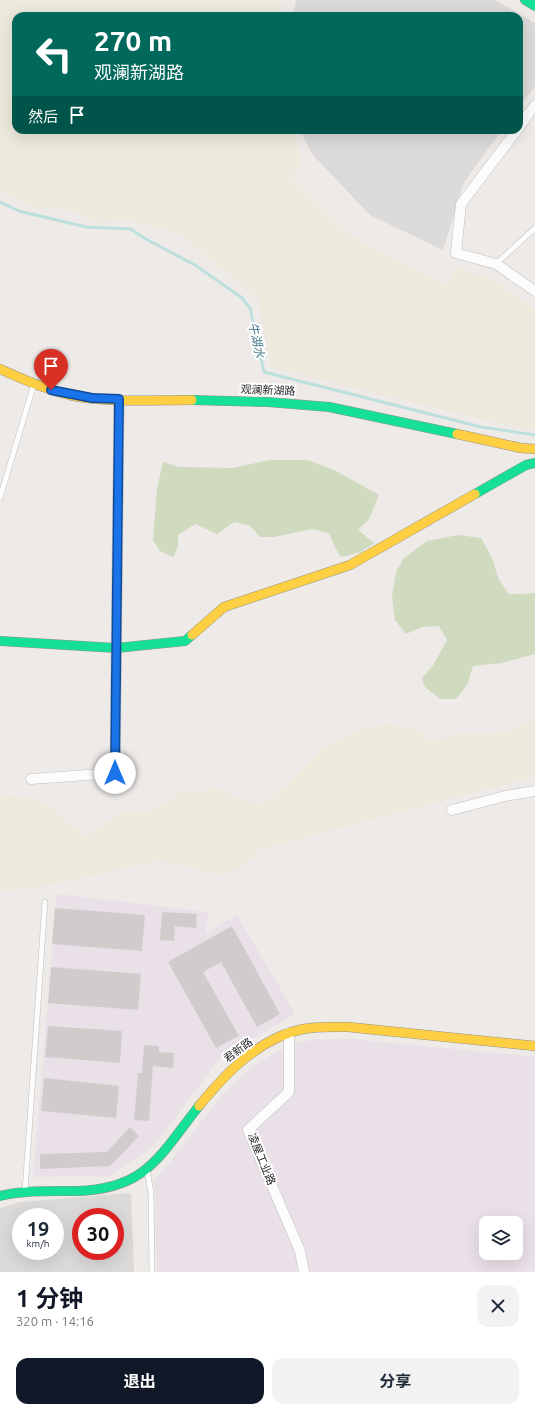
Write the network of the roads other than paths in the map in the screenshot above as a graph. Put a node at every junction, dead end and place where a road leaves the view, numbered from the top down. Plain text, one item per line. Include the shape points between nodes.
1 (525, 0) edge
2 (535, 6) edge
3 (535, 105) edge
4 (523, 122) edge
5 (514, 134) edge
6 (535, 228) edge
7 (496, 264) junction
8 (535, 291) edge
9 (0, 369) edge
10 (34, 383) junction
11 (119, 399) junction
12 (535, 449) edge
13 (535, 463) edge
14 (0, 498) edge
15 (0, 641) edge
16 (116, 648) junction
17 (31, 778) dead end
18 (535, 790) edge
19 (452, 810) dead end
20 (45, 902) dead end
21 (289, 1033) junction
22 (535, 1046) edge
23 (147, 1169) junction
24 (25, 1192) junction
25 (0, 1196) edge
26 (152, 1272) edge
27 (304, 1272) edge

1 - 2 street
3 - 4 street
5 - 7 street via 460,204 456,254
6 - 7 lane
7 - 8 street
9 - 10 street, 观澜新湖路
10 - 11 street, 观澜新湖路 via 71,395
10 - 14 lane
11 - 12 street, 观澜新湖路 via 307,404
11 - 16 street
13 - 16 street via 526,465 350,565 224,607 185,641
15 - 16 street
16 - 17 street via 115,773
18 - 19 street
20 - 24 lane
21 - 22 street, 君新路 via 316,1027 352,1028
21 - 23 street, 君新路 via 246,1056 226,1074
21 - 27 street, 凌屋工业路 via 289,1092 248,1130 300,1251
23 - 24 street, 君新路 via 129,1181 89,1190
23 - 26 lane via 151,1192
24 - 25 street, 君新路

